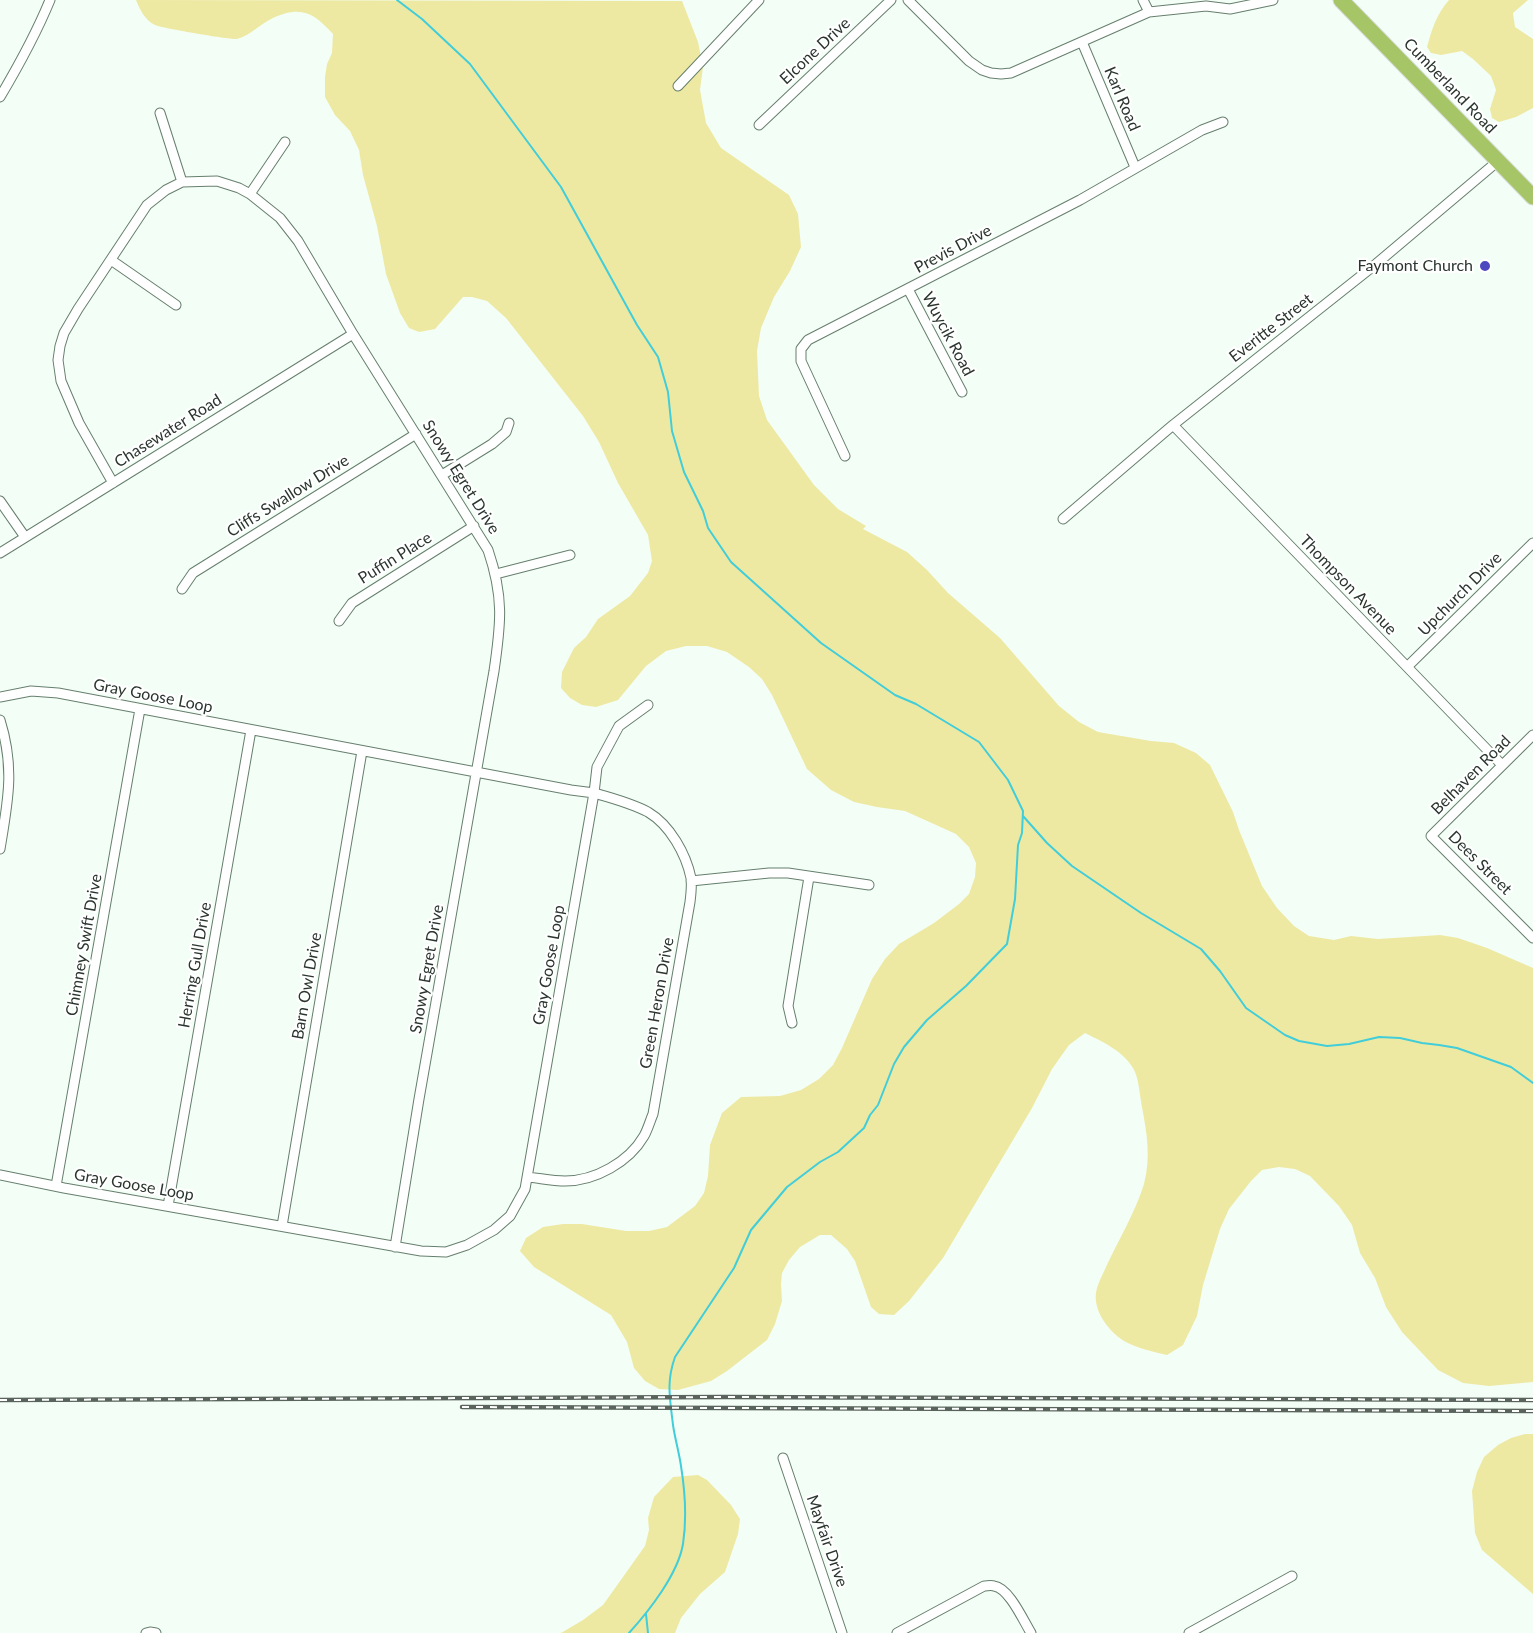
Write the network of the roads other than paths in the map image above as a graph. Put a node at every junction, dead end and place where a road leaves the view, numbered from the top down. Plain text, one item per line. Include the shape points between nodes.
1 (50, 0) edge
2 (759, 0) edge
3 (891, 0) edge
4 (908, 0) edge
5 (1143, 0) edge
6 (1273, 0) edge
7 (1341, 0) edge
8 (1149, 12) junction
9 (1082, 42) junction
10 (678, 86) dead end
11 (0, 97) edge
12 (160, 113) dead end
13 (1223, 122) dead end
14 (759, 125) dead end
15 (285, 141) dead end
16 (1498, 161) junction
17 (1135, 167) junction
18 (182, 182) junction
19 (250, 194) junction
20 (1533, 197) edge
21 (111, 260) junction
22 (908, 289) junction
23 (177, 305) dead end
24 (352, 334) junction
25 (962, 392) dead end
26 (509, 423) dead end
27 (1173, 425) junction
28 (416, 434) junction
29 (845, 456) dead end
30 (442, 475) junction
31 (113, 483) junction
32 (0, 501) edge
33 (1063, 519) dead end
34 (474, 526) junction
35 (25, 537) junction
36 (1533, 543) edge
37 (0, 553) edge
38 (570, 555) dead end
39 (496, 574) junction
40 (182, 589) dead end
41 (339, 621) dead end
42 (1407, 667) junction
43 (0, 697) edge
44 (648, 705) dead end
45 (140, 709) junction
46 (0, 720) edge
47 (251, 730) junction
48 (1533, 735) edge
49 (363, 751) junction
50 (1502, 765) junction
51 (476, 772) junction
52 (594, 793) junction
53 (1431, 836) joint
54 (0, 849) edge
55 (808, 877) junction
56 (691, 881) junction
57 (869, 885) dead end
58 (1533, 938) edge
59 (792, 1023) dead end
60 (0, 1175) edge
61 (527, 1177) junction
62 (56, 1186) junction
63 (168, 1206) junction
64 (282, 1226) junction
65 (395, 1246) junction
66 (783, 1458) dead end
67 (1292, 1576) dead end
68 (146, 1633) edge
69 (156, 1633) edge
70 (842, 1633) edge
71 (897, 1633) edge
72 (1031, 1633) edge
73 (1189, 1633) edge

1 - 11 street
2 - 10 street
3 - 14 street, Elcone Drive
4 - 9 street via 969,61 991,73 1011,73
5 - 8 street
6 - 8 street via 1230,9 1206,6
7 - 16 main road, Cumberland Road
8 - 9 street
9 - 17 street, Karl Road
12 - 18 street
13 - 17 street, Previs Drive
15 - 19 street
16 - 20 main road, Cumberland Road
16 - 27 street, Everitte Street via 1376,264
17 - 22 street, Previs Drive via 1080,200
18 - 19 street, Snowy Egret Drive via 217,181
18 - 21 street, Snowy Egret Drive via 147,205
19 - 24 street, Snowy Egret Drive via 280,218 298,240
21 - 23 street
21 - 31 street, Snowy Egret Drive via 64,333 58,360 69,402
22 - 25 street, Wuycik Road
22 - 29 street, Previs Drive via 808,340 801,350 801,361
24 - 28 street, Snowy Egret Drive
24 - 31 street, Chasewater Road
26 - 30 street via 506,432 492,444
27 - 33 street, Everitte Street
27 - 42 street, Thompson Avenue
28 - 30 street, Snowy Egret Drive
28 - 40 street, Cliffs Swallow Drive via 193,573
30 - 34 street, Snowy Egret Drive
31 - 35 street, Chasewater Road
32 - 35 street
34 - 39 street, Snowy Egret Drive
34 - 41 street, Puffin Place via 352,603
35 - 37 street, Chasewater Road
36 - 42 street, Upchurch Drive
38 - 39 street
39 - 51 street, Snowy Egret Drive via 500,627
42 - 50 street, Thompson Avenue
43 - 45 street, Gray Goose Loop via 31,691 58,693
44 - 52 street via 619,726 597,767
45 - 47 street, Gray Goose Loop
45 - 62 street, Chimney Swift Drive
46 - 54 street via 9,760
47 - 49 street, Gray Goose Loop
47 - 63 street, Herring Gull Drive
48 - 50 street, Belhaven Road
49 - 51 street, Gray Goose Loop
49 - 64 street, Barn Owl Drive
50 - 53 street, Belhaven Road
51 - 52 street, Gray Goose Loop
51 - 65 street, Snowy Egret Drive
52 - 56 street, Green Heron Drive via 650,813 670,832 681,850
52 - 61 street, Gray Goose Loop
53 - 58 street, Dees Street
55 - 56 street via 769,873
55 - 57 street
55 - 59 street via 788,1006
56 - 61 street, Green Heron Drive via 653,1114 645,1135 632,1152 588,1178 565,1181
60 - 62 street, Gray Goose Loop
61 - 65 street, Gray Goose Loop via 510,1216 467,1245 446,1252
62 - 63 street, Gray Goose Loop
63 - 64 street, Gray Goose Loop
64 - 65 street, Gray Goose Loop
66 - 70 street, Mayfair Drive
67 - 73 street
68 - 69 street
71 - 72 street via 984,1586 1003,1590

